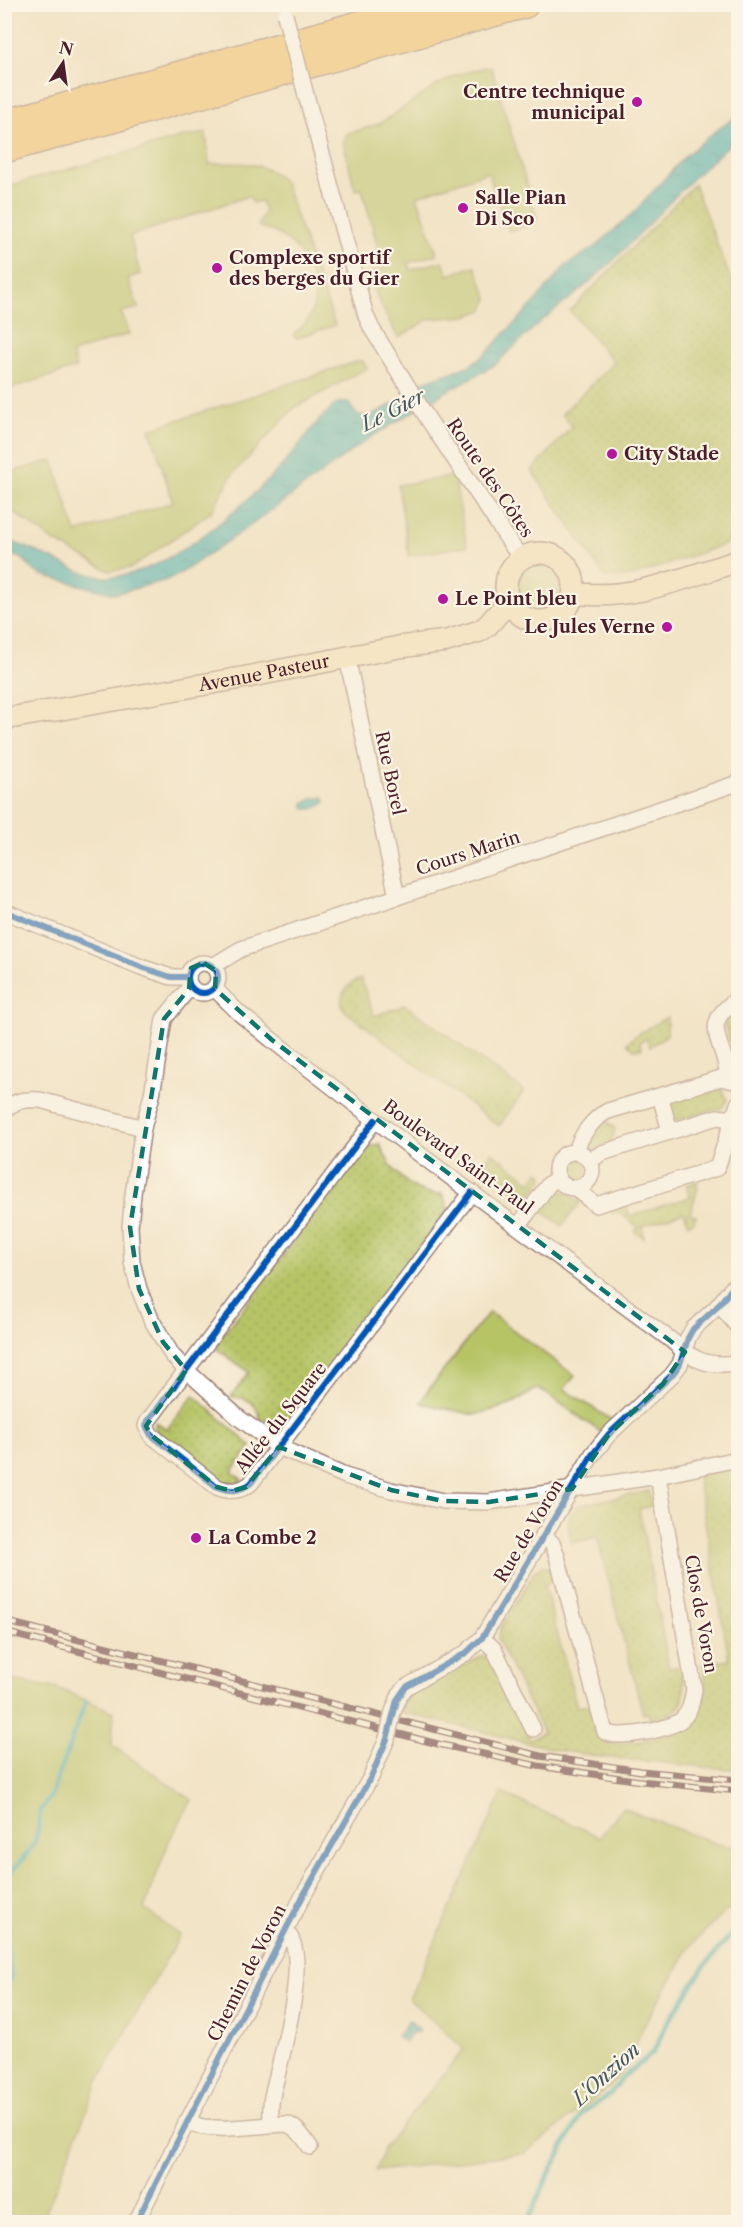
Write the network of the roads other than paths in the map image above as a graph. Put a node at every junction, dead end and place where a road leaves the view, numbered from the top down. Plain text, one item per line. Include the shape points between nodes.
1 (434, 4) edge
2 (525, 4) edge
3 (283, 10) edge
4 (4, 124) edge
5 (4, 149) edge
6 (521, 559) junction
7 (738, 561) edge
8 (574, 593) junction
9 (509, 601) junction
10 (347, 657) junction
11 (4, 719) edge
12 (738, 783) edge
13 (397, 897) junction
14 (4, 911) edge
15 (213, 966) junction
16 (189, 982) junction
17 (214, 988) junction
18 (738, 999) edge
19 (733, 1080) edge
20 (660, 1096) junction
21 (4, 1111) edge
22 (736, 1111) edge
23 (375, 1120) junction
24 (143, 1128) junction
25 (670, 1131) junction
26 (583, 1156) junction
27 (558, 1178) junction
28 (577, 1187) junction
29 (472, 1192) junction
30 (518, 1226) junction
31 (738, 1281) edge
32 (719, 1305) junction
33 (738, 1327) edge
34 (684, 1352) junction
35 (738, 1363) edge
36 (186, 1370) junction
37 (279, 1447) junction
38 (738, 1459) edge
39 (658, 1476) junction
40 (572, 1489) junction
41 (543, 1535) junction
42 (483, 1638) junction
43 (393, 1712) joint
44 (533, 1729) dead end
45 (285, 1931) junction
46 (186, 2122) junction
47 (271, 2124) junction
48 (310, 2147) dead end
49 (136, 2223) edge

1 - 4 highway
2 - 5 highway
3 - 6 street, Route des Côtes, bridge via 366,316 428,419
6 - 8 main road via 536,553 557,557 572,573
6 - 9 main road via 507,581
7 - 8 main road via 624,594
8 - 9 main road via 563,613 544,621 523,617
9 - 10 main road, Avenue Pasteur via 480,631 463,637
10 - 11 main road, Avenue Pasteur
10 - 13 street, Rue Borel
12 - 13 street, Cours Marin
13 - 15 street, Cours Marin via 241,949
14 - 16 street via 141,967
15 - 16 street via 199,963 191,968
15 - 17 street via 218,976
16 - 17 street via 194,990 204,993
16 - 24 street via 164,1019
17 - 23 street, Boulevard Saint-Paul via 263,1034
18 - 19 street via 719,1015 715,1028
19 - 20 street via 716,1079
20 - 25 street
20 - 26 street via 601,1114 579,1142
21 - 24 street via 15,1102 40,1100
22 - 25 street
22 - 28 street via 717,1168 596,1205
23 - 29 street, Boulevard Saint-Paul
23 - 36 street, Allée du Square
24 - 36 street via 132,1194 132,1262 139,1289 163,1342
25 - 26 street
26 - 27 street via 566,1154 559,1160
26 - 28 street via 591,1171 583,1185
27 - 28 street via 566,1186
27 - 30 street via 549,1184
29 - 30 street, Boulevard Saint-Paul
29 - 37 street, Allée du Square
30 - 34 street, Boulevard Saint-Paul
31 - 32 street, Rue de Voron
32 - 33 street
32 - 34 street, Rue de Voron via 693,1329
34 - 35 street, Boulevard Saint-Paul via 711,1364
34 - 40 street, Rue de Voron via 667,1380 609,1434
36 - 37 street via 238,1418
36 - 37 street, Allée du Square via 148,1421 151,1436 217,1486 232,1491 251,1483
37 - 40 street via 345,1476 442,1501 489,1502
38 - 39 street
39 - 40 street
39 - 41 street, Clos de Voron via 694,1689 688,1711 676,1724 615,1736 605,1732 556,1553
40 - 41 street, Rue de Voron
41 - 42 street, Rue de Voron
42 - 43 street, Rue de Voron via 406,1687
42 - 44 street via 494,1649
43 - 45 street, Chemin de Voron, bridge via 371,1777
45 - 46 street, Chemin de Voron
45 - 47 street, Chemin de Voron via 294,1942 293,2009 272,2096
46 - 47 street via 215,2128
46 - 49 street, Chemin de Voron
47 - 48 street via 291,2126

